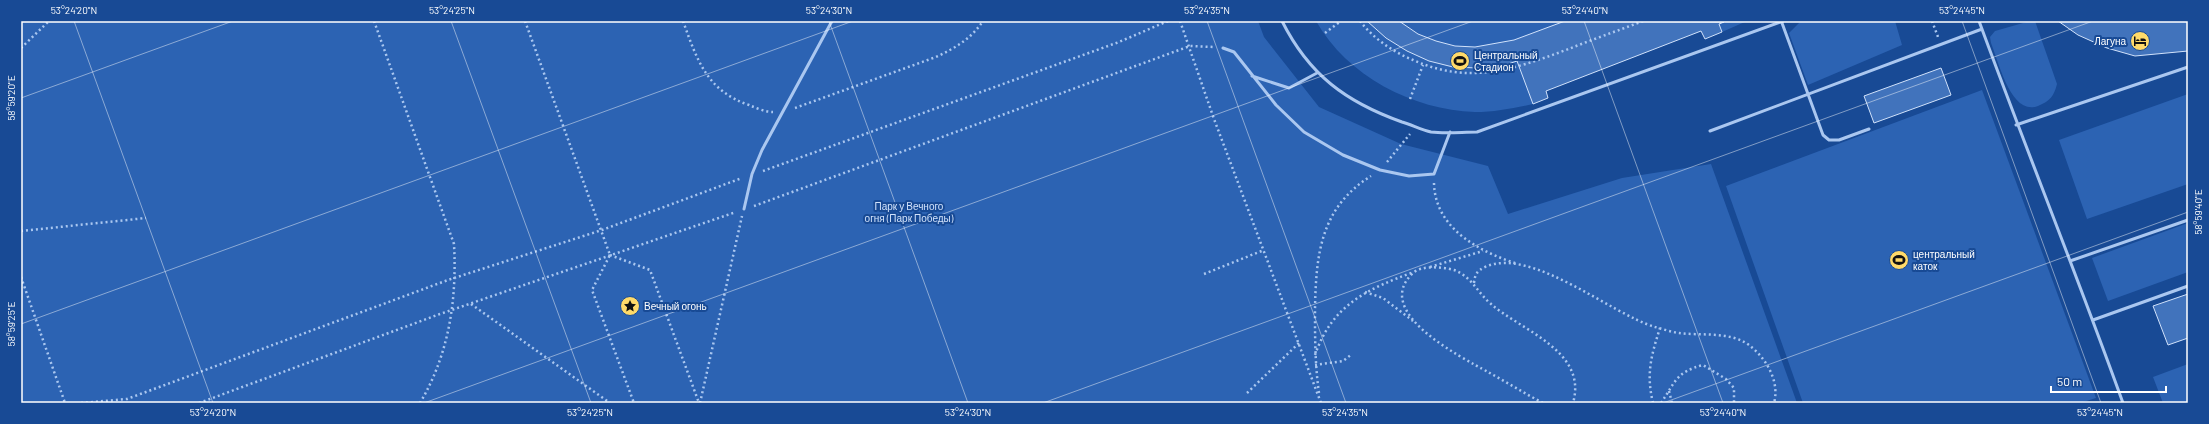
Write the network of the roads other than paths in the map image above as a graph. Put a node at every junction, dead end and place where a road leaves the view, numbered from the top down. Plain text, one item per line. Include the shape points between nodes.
1 (832, 21) edge
2 (1282, 21) edge
3 (1979, 21) edge
4 (1783, 22) edge
5 (1982, 29) junction
6 (1222, 48) road end
7 (2188, 67) edge
8 (1317, 73) junction
9 (1252, 76) junction
10 (1808, 94) junction
11 (2016, 125) junction
12 (1869, 129) dead end
13 (1710, 131) dead end
14 (1450, 132) junction
15 (744, 209) road end
16 (2188, 220) edge
17 (2070, 261) junction
18 (2188, 286) edge
19 (2093, 320) junction
20 (2123, 403) edge

1 - 15 lane via 781,112 752,174
2 - 8 lane via 1294,43
3 - 5 lane
4 - 10 lane
4 - 14 lane via 1477,132
5 - 10 lane
5 - 11 lane
6 - 9 lane via 1234,52
7 - 11 lane
8 - 9 lane via 1289,88
8 - 14 lane via 1350,98 1387,117 1431,132
9 - 14 lane via 1276,105 1304,132 1343,155 1380,170 1408,176 1434,174
10 - 12 lane via 1823,135 1829,140 1839,140
10 - 13 lane
11 - 17 lane
16 - 17 lane
17 - 19 lane
18 - 19 lane
19 - 20 lane

